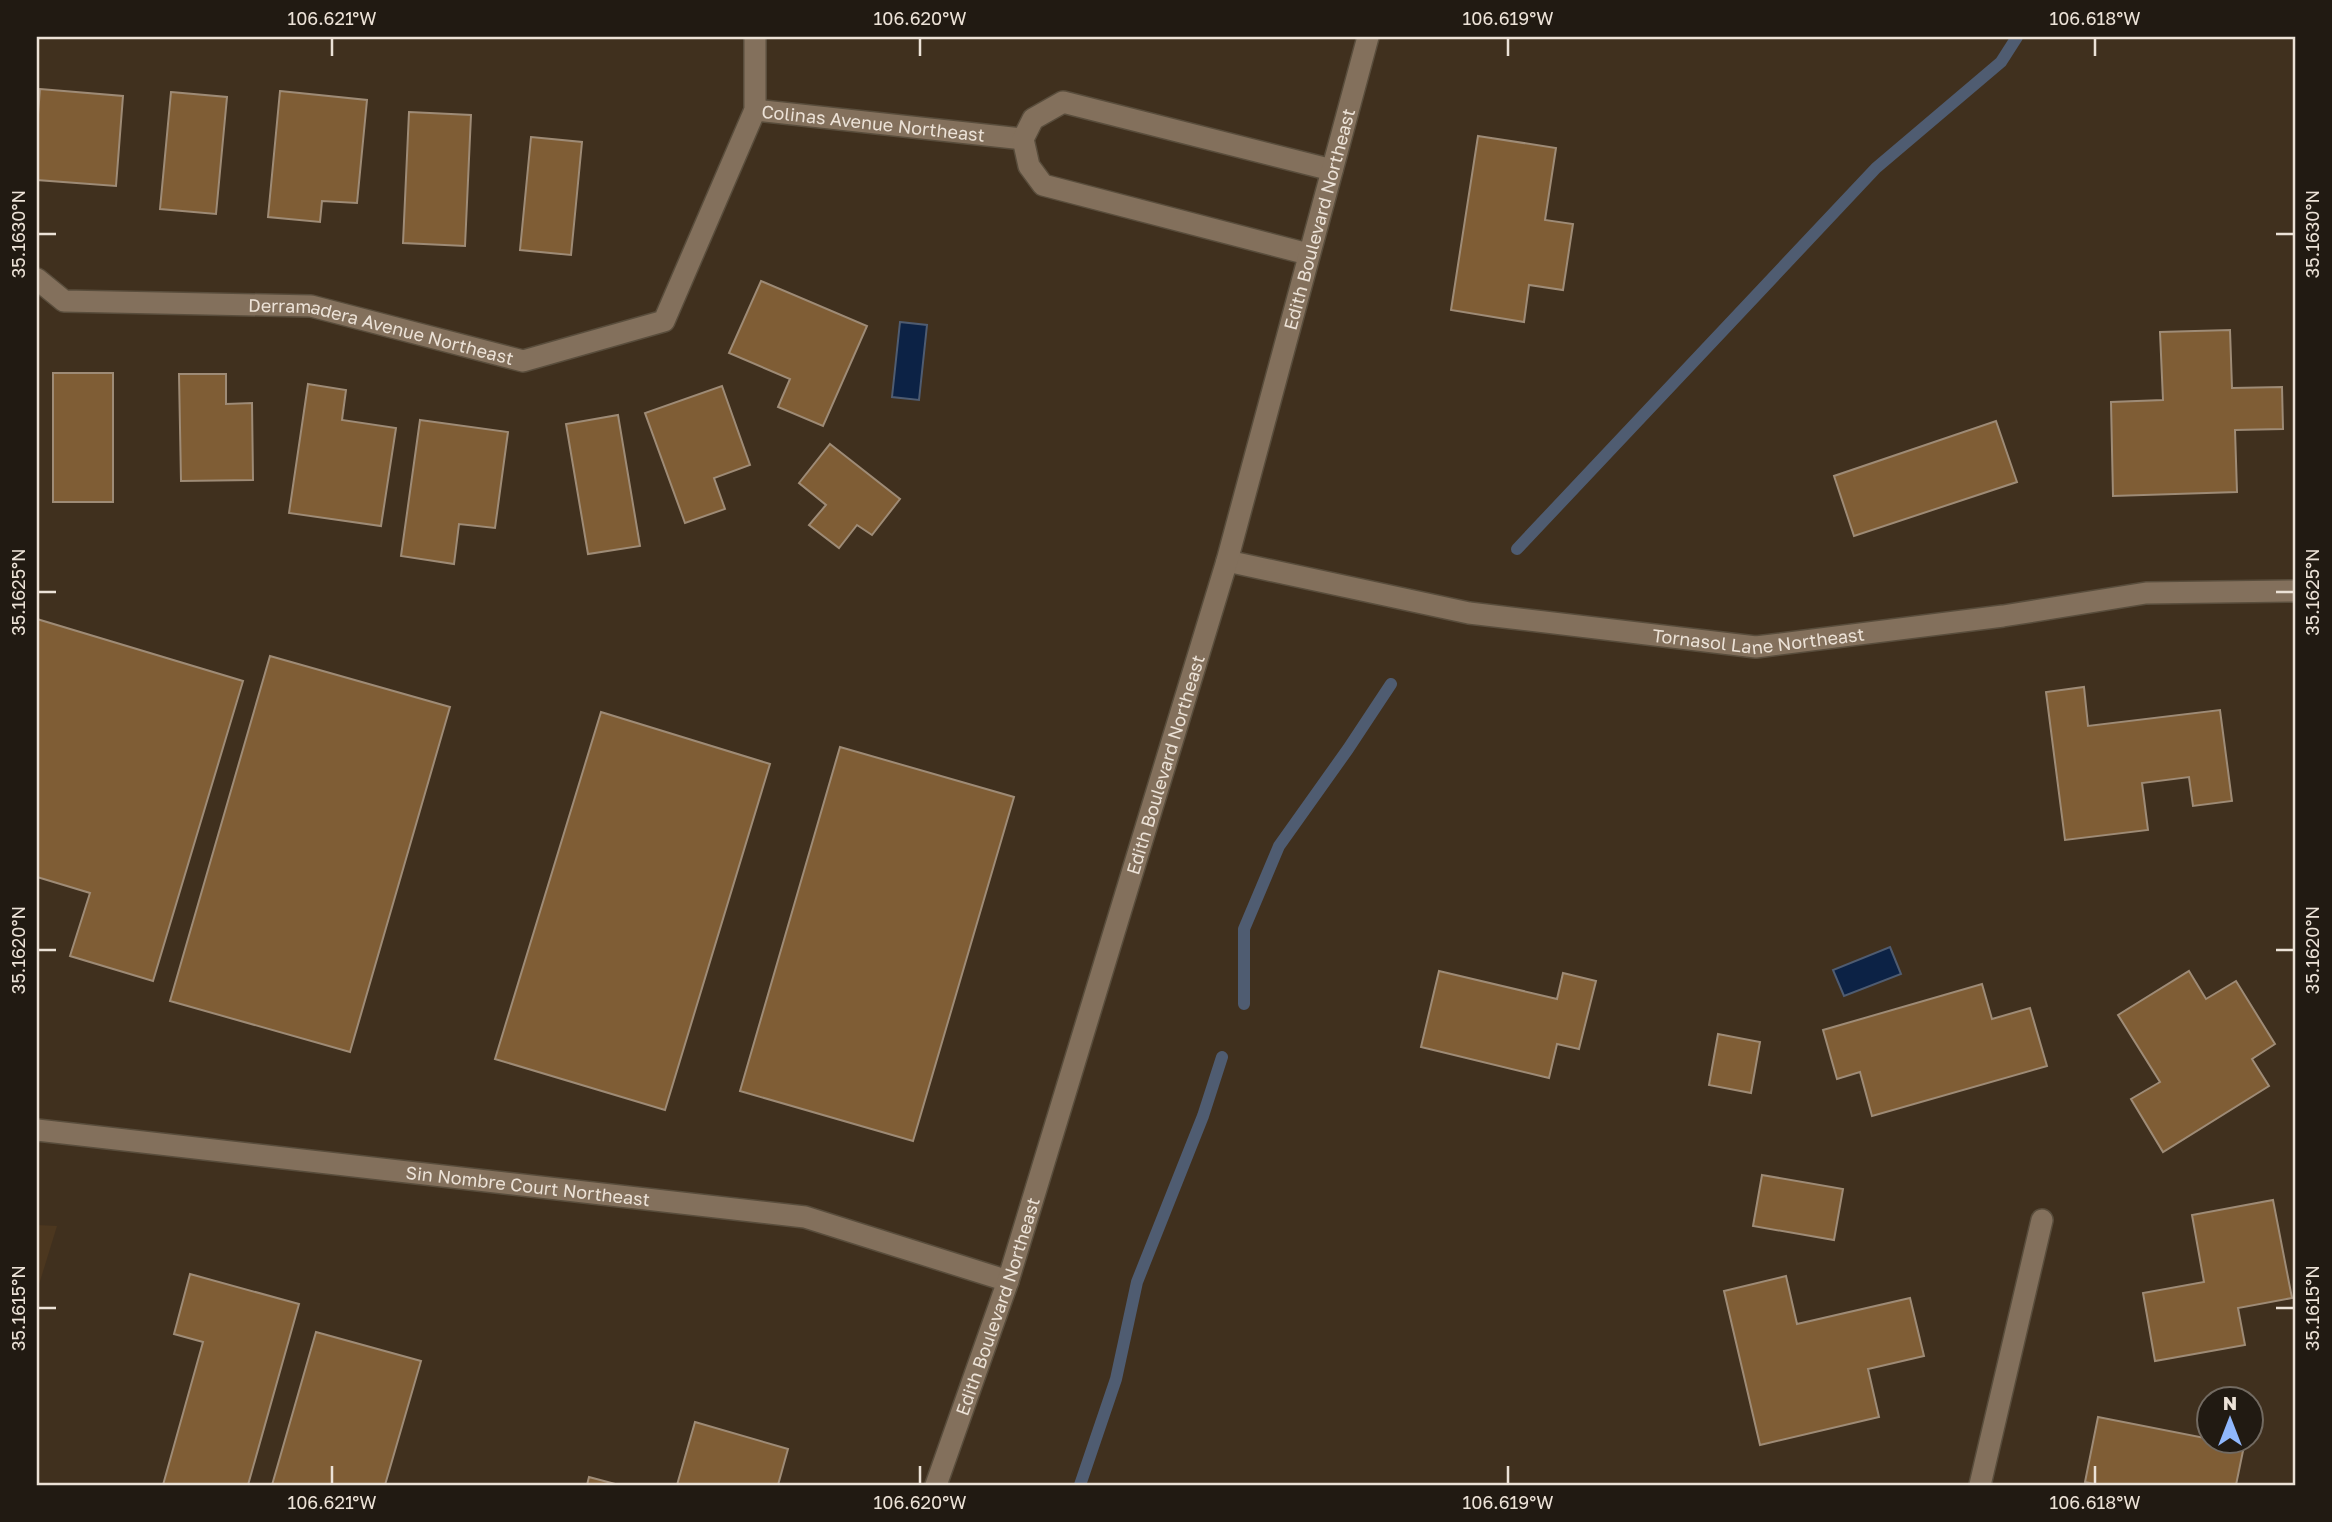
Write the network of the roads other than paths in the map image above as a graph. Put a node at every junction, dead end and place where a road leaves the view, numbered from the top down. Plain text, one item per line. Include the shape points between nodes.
1 (755, 37) edge
2 (1368, 37) edge
3 (755, 110) junction
4 (1023, 139) junction
5 (1332, 170) junction
6 (1308, 254) junction
7 (37, 279) edge
8 (1227, 561) junction
9 (2295, 591) edge
10 (37, 1130) edge
11 (2042, 1220) dead end
12 (1008, 1280) junction
13 (936, 1485) edge
14 (1980, 1485) edge

1 - 3 street, Colinas Avenue Northeast
2 - 5 street, Edith Boulevard Northeast
3 - 4 street, Colinas Avenue Northeast
3 - 7 street, Derramadera Avenue Northeast via 664,321 523,361 311,306 64,301
4 - 5 street via 1033,119 1063,102
4 - 6 street via 1028,166 1043,185
5 - 6 street, Edith Boulevard Northeast
6 - 8 street, Edith Boulevard Northeast
8 - 9 street, Tornasol Lane Northeast via 1469,613 1756,647 2146,593
8 - 12 street, Edith Boulevard Northeast
10 - 12 street, Sin Nombre Court Northeast via 805,1217
11 - 14 street
12 - 13 street, Edith Boulevard Northeast

